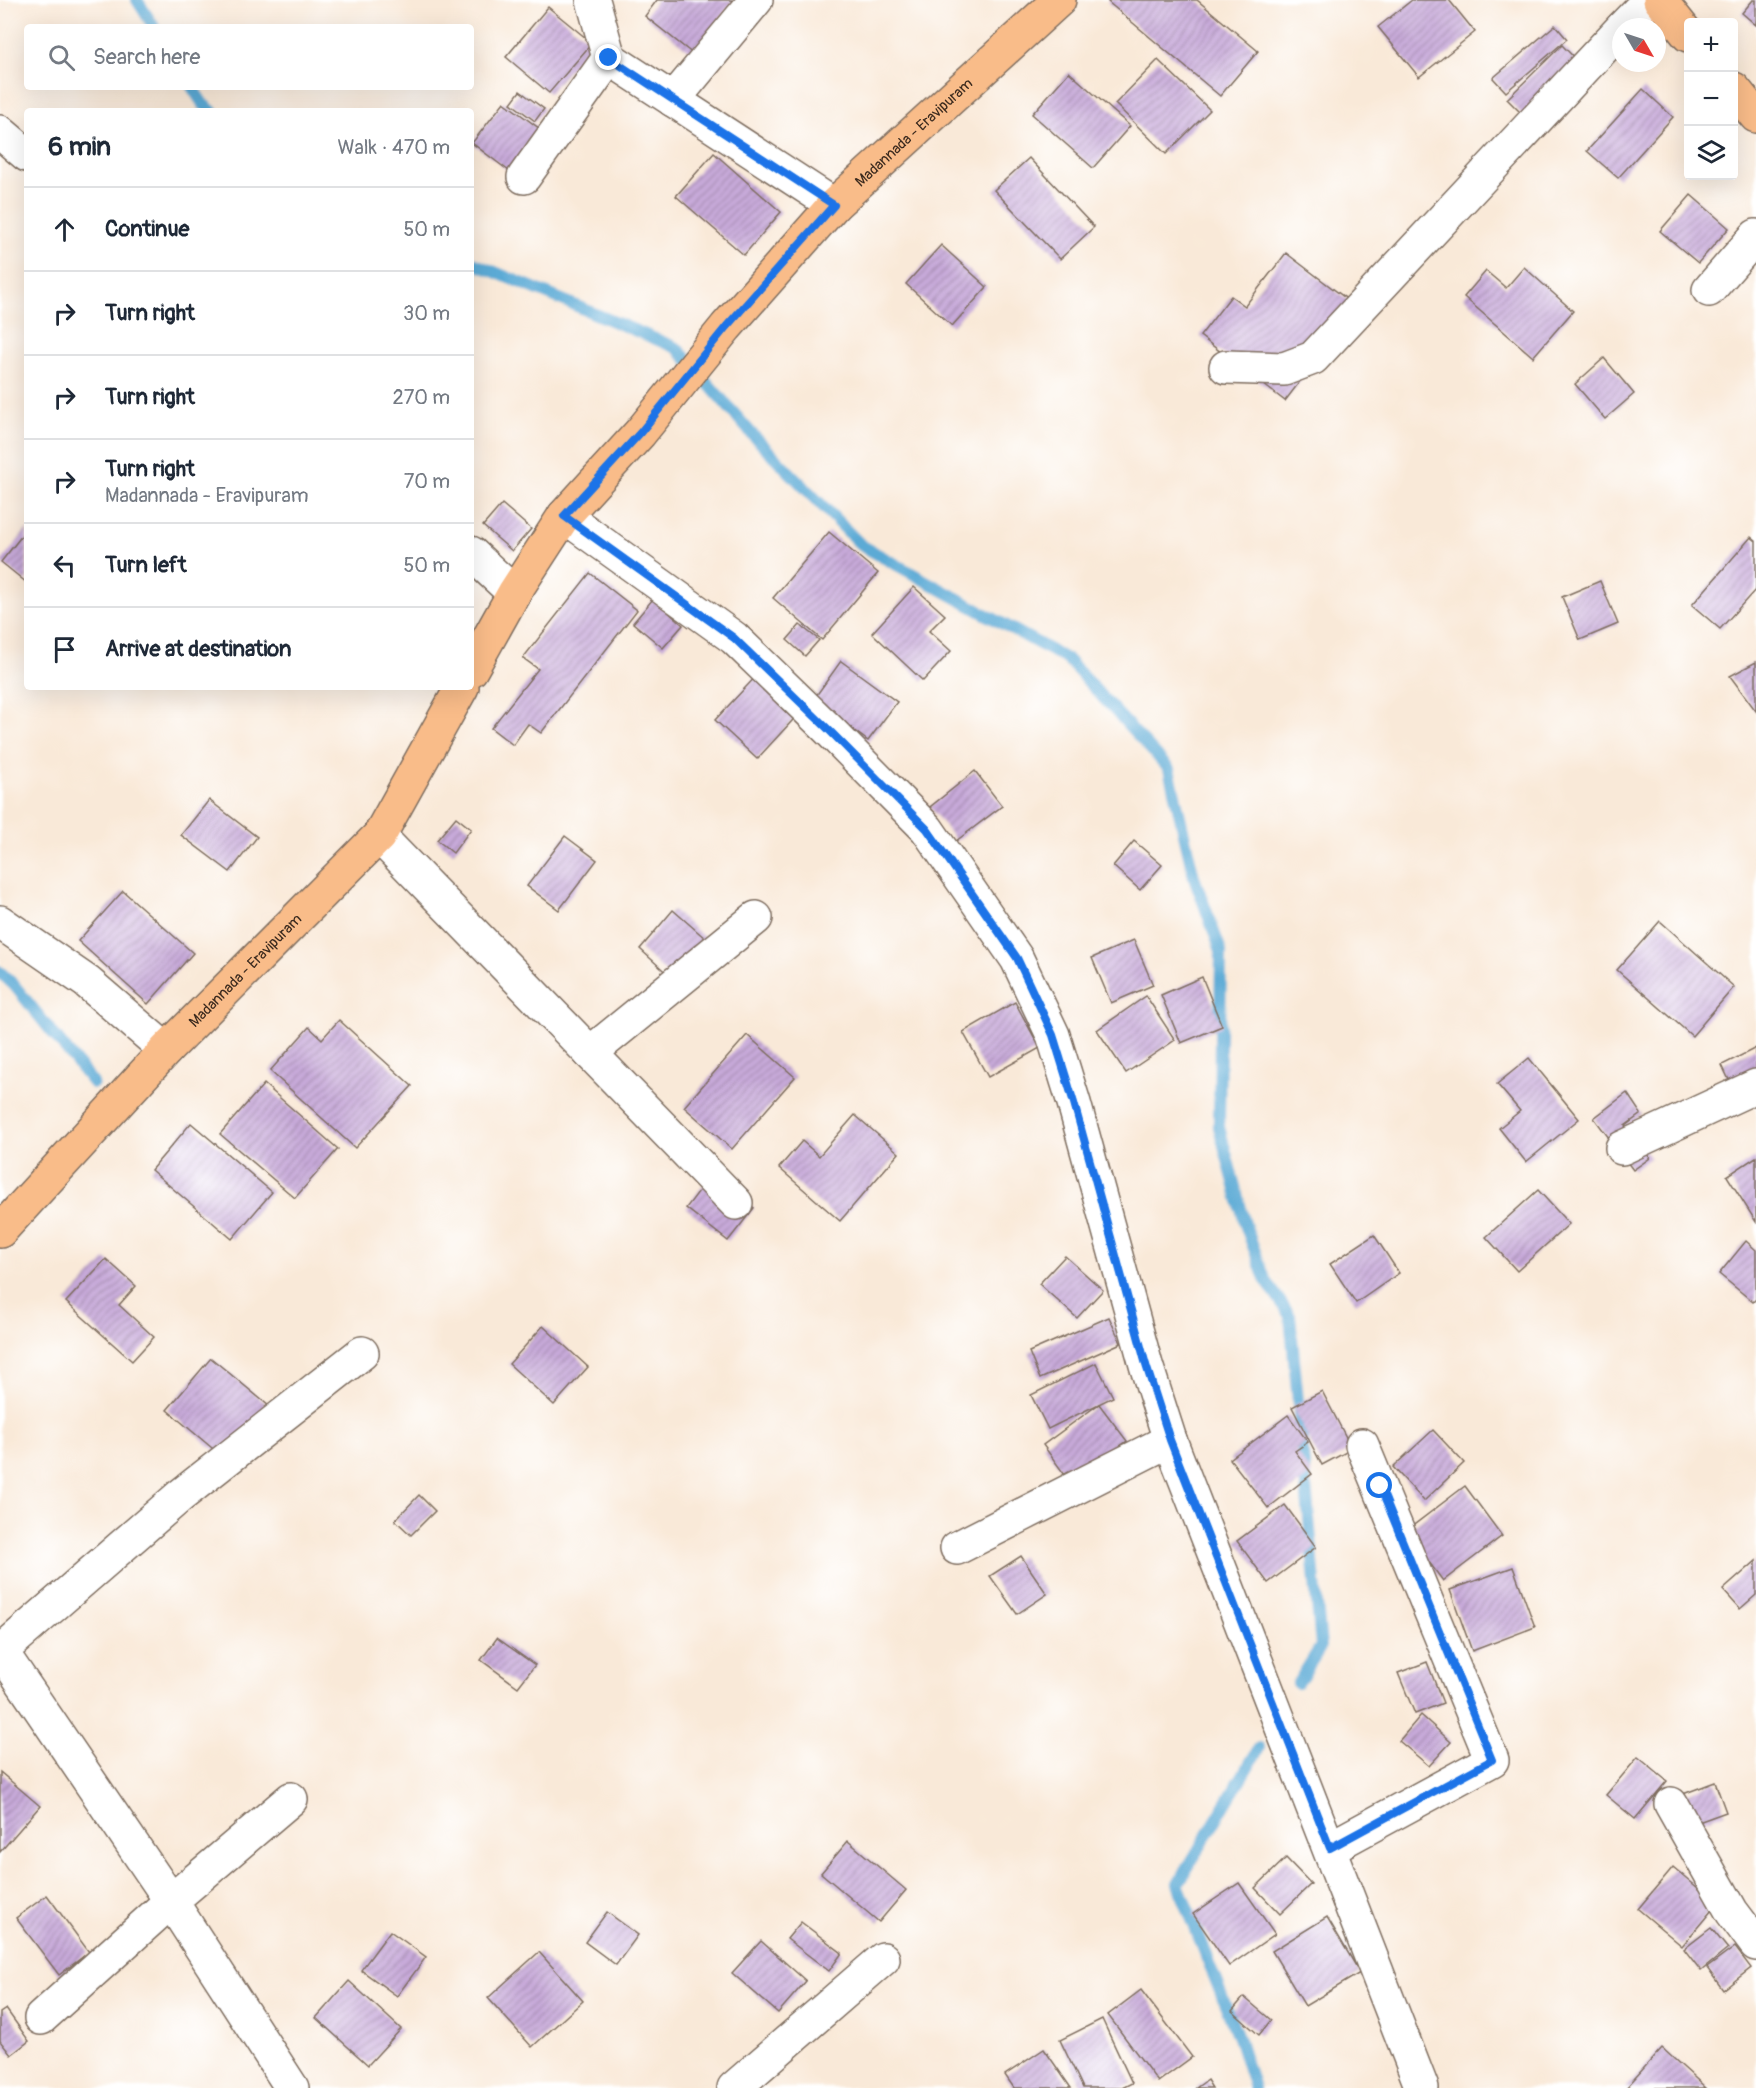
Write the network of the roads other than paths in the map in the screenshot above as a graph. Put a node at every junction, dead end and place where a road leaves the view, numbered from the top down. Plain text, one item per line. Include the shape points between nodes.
1 (593, 0) edge
2 (756, 0) edge
3 (1059, 0) edge
4 (1649, 0) edge
5 (1660, 0) edge
6 (1632, 18) edge
7 (1684, 28) edge
8 (1612, 39) edge
9 (609, 58) junction
10 (1738, 94) edge
11 (673, 100) junction
12 (1756, 116) edge
13 (0, 132) edge
14 (24, 152) edge
15 (524, 177) dead end
16 (834, 205) junction
17 (1756, 236) edge
18 (1709, 290) dead end
19 (1226, 367) dead end
20 (564, 516) junction
21 (474, 556) edge
22 (514, 593) junction
23 (474, 665) edge
24 (460, 690) edge
25 (379, 836) junction
26 (756, 918) dead end
27 (0, 922) edge
28 (166, 1050) junction
29 (590, 1053) junction
30 (1756, 1086) edge
31 (1622, 1148) dead end
32 (736, 1203) dead end
33 (0, 1231) edge
34 (362, 1353) dead end
35 (1170, 1440) junction
36 (1362, 1444) dead end
37 (957, 1548) dead end
38 (0, 1652) edge
39 (291, 1799) dead end
40 (1671, 1804) dead end
41 (1330, 1848) junction
42 (171, 1901) junction
43 (1756, 1944) edge
44 (883, 1959) dead end
45 (41, 2018) dead end
46 (292, 2088) edge
47 (734, 2088) edge
48 (1422, 2088) edge

1 - 9 street
2 - 11 street
3 - 16 main road, Madannada - Eravipuram
4 - 6 street
5 - 7 main road
8 - 19 street via 1313,358 1284,369
9 - 11 street
9 - 15 street
10 - 12 main road
11 - 16 street
13 - 14 street
16 - 20 main road, Madannada - Eravipuram
17 - 18 street
20 - 22 main road, Madannada - Eravipuram
20 - 35 street via 734,638 828,729 927,829 1017,958 1053,1035
21 - 22 street
22 - 23 main road, Madannada - Eravipuram
24 - 25 main road, Madannada - Eravipuram
25 - 28 main road, Madannada - Eravipuram
25 - 29 street
26 - 29 street
27 - 28 street via 87,982
28 - 33 main road, Madannada - Eravipuram
29 - 32 street
30 - 31 street
34 - 38 street via 180,1496
35 - 37 street
35 - 41 street
36 - 41 street via 1492,1760
38 - 42 street
39 - 42 street
40 - 43 street via 1732,1912
41 - 48 street
42 - 45 street
42 - 46 street
44 - 47 street

